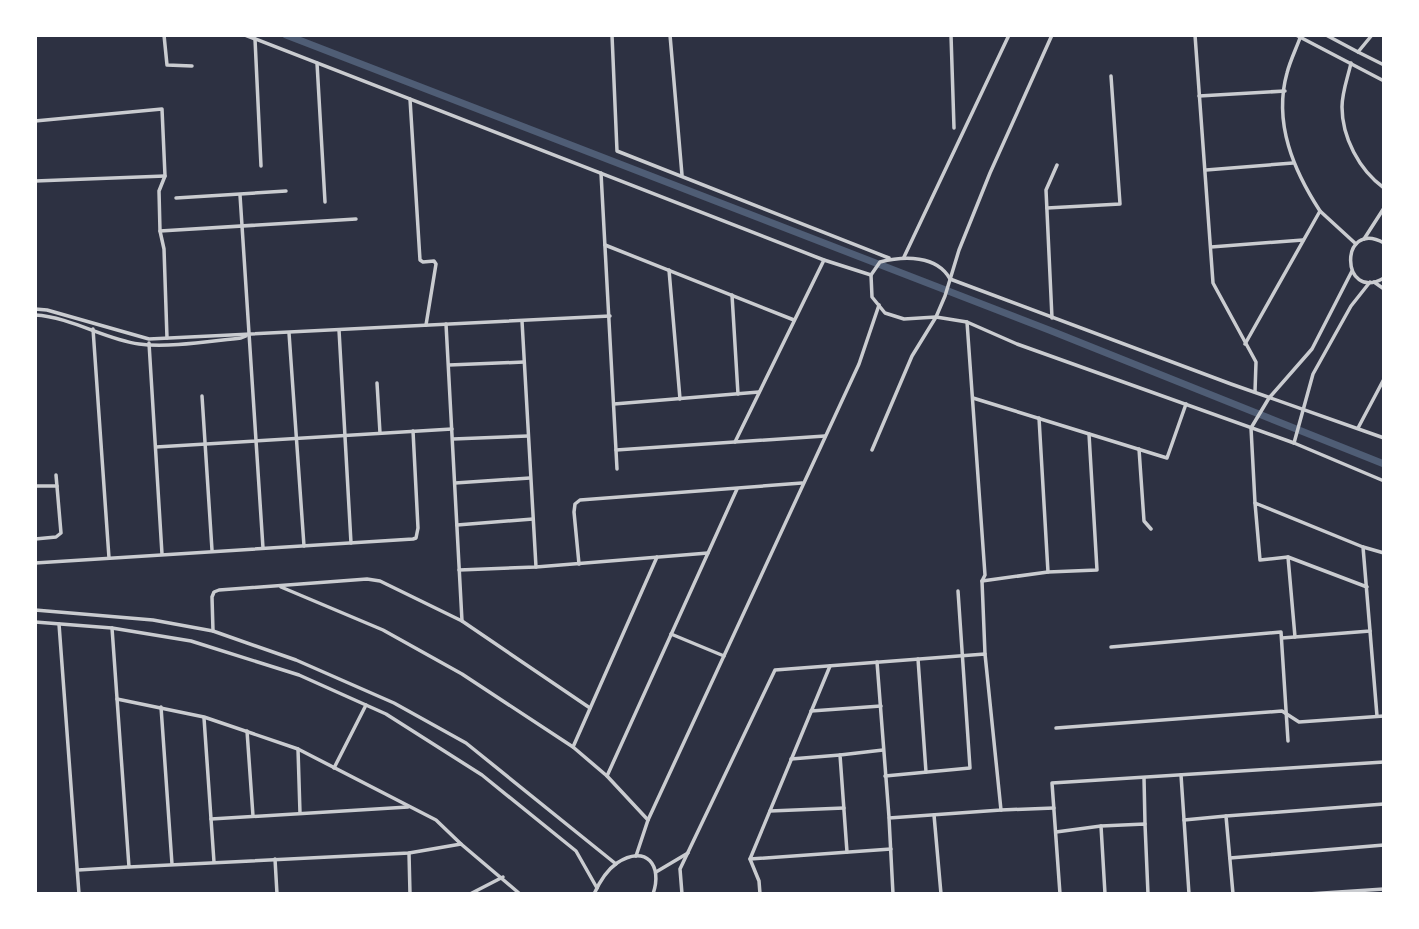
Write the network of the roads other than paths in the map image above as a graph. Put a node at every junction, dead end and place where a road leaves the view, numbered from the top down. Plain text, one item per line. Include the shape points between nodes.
1 (164, 35) edge
2 (245, 35) edge
3 (612, 35) edge
4 (670, 35) edge
5 (951, 35) edge
6 (1009, 35) edge
7 (1052, 35) edge
8 (1195, 35) edge
9 (1326, 35) edge
10 (1372, 35) edge
11 (1298, 36) edge
12 (255, 39) junction
13 (1358, 52) junction
14 (317, 63) junction
15 (1351, 63) junction
16 (1384, 65) edge
17 (192, 66) dead end
18 (1111, 76) dead end
19 (1384, 81) edge
20 (1284, 91) junction
21 (1199, 96) junction
22 (410, 99) junction
23 (1384, 99) edge
24 (1384, 117) edge
25 (35, 121) edge
26 (954, 128) dead end
27 (1293, 163) junction
28 (1057, 165) dead end
29 (261, 166) dead end
30 (1206, 170) junction
31 (601, 173) junction
32 (682, 175) junction
33 (165, 176) junction
34 (35, 181) edge
35 (1384, 188) edge
36 (286, 191) dead end
37 (240, 195) junction
38 (176, 198) dead end
39 (325, 202) dead end
40 (1047, 208) junction
41 (1384, 208) edge
42 (1320, 211) junction
43 (356, 219) dead end
44 (242, 227) junction
45 (160, 231) junction
46 (1303, 240) junction
47 (1362, 240) junction
48 (1384, 243) edge
49 (605, 244) junction
50 (1356, 244) junction
51 (1211, 247) junction
52 (904, 257) junction
53 (891, 259) junction
54 (824, 260) junction
55 (669, 270) junction
56 (1352, 271) junction
57 (871, 275) junction
58 (950, 278) junction
59 (1384, 278) edge
60 (1372, 282) junction
61 (1384, 289) edge
62 (732, 295) junction
63 (879, 305) junction
64 (35, 309) edge
65 (35, 316) edge
66 (610, 316) junction
67 (936, 317) junction
68 (1052, 318) junction
69 (794, 320) junction
70 (522, 321) junction
71 (967, 322) junction
72 (446, 324) junction
73 (426, 325) junction
74 (93, 329) junction
75 (339, 330) junction
76 (289, 333) junction
77 (247, 335) junction
78 (167, 338) junction
79 (149, 342) junction
80 (1245, 344) junction
81 (524, 362) junction
82 (449, 365) junction
83 (1384, 379) edge
84 (377, 383) dead end
85 (760, 392) junction
86 (1255, 393) junction
87 (738, 394) junction
88 (202, 396) dead end
89 (680, 398) junction
90 (973, 398) junction
91 (1269, 398) junction
92 (614, 404) junction
93 (1186, 404) junction
94 (1302, 410) junction
95 (1039, 418) junction
96 (1251, 428) junction
97 (1358, 428) junction
98 (452, 429) junction
99 (412, 431) junction
100 (380, 433) junction
101 (1089, 434) junction
102 (345, 435) junction
103 (528, 436) junction
104 (825, 436) junction
105 (298, 437) junction
106 (1384, 438) edge
107 (453, 439) junction
108 (256, 440) junction
109 (735, 442) junction
110 (204, 443) junction
111 (1294, 443) junction
112 (156, 447) junction
113 (1139, 449) junction
114 (616, 450) junction
115 (872, 450) dead end
116 (617, 469) dead end
117 (56, 474) dead end
118 (531, 478) junction
119 (1384, 481) edge
120 (455, 483) junction
121 (802, 483) junction
122 (57, 485) junction
123 (35, 486) edge
124 (737, 489) junction
125 (1255, 502) junction
126 (533, 519) junction
127 (457, 525) junction
128 (1151, 529) dead end
129 (35, 539) edge
130 (351, 543) junction
131 (304, 545) junction
132 (1363, 547) junction
133 (263, 548) junction
134 (212, 550) junction
135 (708, 553) junction
136 (1384, 553) edge
137 (162, 554) junction
138 (657, 557) junction
139 (1288, 557) junction
140 (109, 558) junction
141 (35, 563) edge
142 (579, 564) junction
143 (536, 567) junction
144 (459, 570) junction
145 (1048, 572) junction
146 (982, 581) junction
147 (278, 585) junction
148 (1367, 587) junction
149 (958, 591) dead end
150 (35, 610) edge
151 (462, 621) junction
152 (35, 622) edge
153 (59, 624) junction
154 (111, 628) junction
155 (213, 631) junction
156 (1370, 631) junction
157 (671, 634) junction
158 (1295, 637) junction
159 (1282, 638) junction
160 (1111, 647) dead end
161 (962, 654) junction
162 (985, 654) junction
163 (724, 656) junction
164 (918, 659) junction
165 (877, 662) junction
166 (830, 666) junction
167 (117, 698) junction
168 (366, 705) junction
169 (881, 706) junction
170 (161, 707) junction
171 (590, 708) junction
172 (811, 711) junction
173 (1286, 714) junction
174 (1377, 716) junction
175 (1384, 716) edge
176 (204, 717) junction
177 (1056, 728) dead end
178 (247, 730) junction
179 (1288, 741) dead end
180 (572, 747) junction
181 (298, 749) junction
182 (883, 750) junction
183 (840, 755) junction
184 (791, 759) junction
185 (1384, 762) edge
186 (334, 768) junction
187 (926, 772) junction
188 (1181, 775) junction
189 (607, 776) junction
190 (885, 776) junction
191 (1144, 778) junction
192 (1384, 804) edge
193 (410, 806) junction
194 (844, 808) junction
195 (1054, 808) junction
196 (1001, 810) junction
197 (770, 811) junction
198 (300, 813) junction
199 (934, 815) junction
200 (253, 816) junction
201 (1226, 816) junction
202 (889, 818) junction
203 (211, 819) junction
204 (648, 820) junction
205 (1184, 820) junction
206 (1145, 824) junction
207 (1101, 826) junction
208 (1056, 832) junction
209 (461, 844) junction
210 (1384, 845) edge
211 (891, 849) junction
212 (690, 852) junction
213 (847, 852) junction
214 (409, 853) junction
215 (635, 856) junction
216 (1230, 858) junction
217 (275, 859) junction
218 (750, 859) junction
219 (214, 862) junction
220 (172, 864) junction
221 (616, 864) junction
222 (129, 867) junction
223 (78, 870) junction
224 (656, 872) junction
225 (503, 877) junction
226 (597, 888) junction
227 (1384, 889) edge
228 (79, 894) edge
229 (277, 894) edge
230 (410, 894) edge
231 (470, 894) edge
232 (520, 894) edge
233 (594, 894) edge
234 (653, 894) edge
235 (682, 894) edge
236 (760, 894) edge
237 (893, 894) edge
238 (941, 894) edge
239 (1060, 894) edge
240 (1105, 894) edge
241 (1148, 894) edge
242 (1189, 894) edge
243 (1233, 894) edge
244 (1308, 894) edge

1 - 17 street via 167,65
2 - 12 street
3 - 32 street via 617,150
4 - 32 street
5 - 26 street
6 - 52 street
7 - 58 street via 989,173
8 - 21 street
9 - 13 street
10 - 13 street
11 - 15 street
11 - 20 street
12 - 14 street
12 - 29 street
13 - 16 street
14 - 22 street
14 - 39 street
15 - 19 street
15 - 35 street via 1342,104 1344,131 1358,161
18 - 40 street via 1120,204
20 - 21 street
20 - 27 street via 1283,117
21 - 30 street
22 - 31 street
22 - 73 street via 420,260 436,264
23 - 24 street
25 - 33 street via 162,109
27 - 30 street
27 - 42 street
28 - 40 street via 1046,190
30 - 51 street
31 - 49 street
31 - 54 street
32 - 53 street
33 - 34 street
33 - 45 street via 159,191
36 - 37 street
37 - 38 street
37 - 44 street
40 - 68 street
41 - 47 street
42 - 46 street
42 - 50 street
43 - 44 street
44 - 45 street
44 - 77 street
45 - 78 street
46 - 51 street
46 - 80 street
47 - 48 street
47 - 50 street
49 - 55 street
49 - 66 street
50 - 56 street via 1350,257
51 - 80 street via 1213,283
52 - 53 street
52 - 58 street via 945,269
53 - 57 street via 880,262
54 - 57 street
54 - 69 street
55 - 62 street
55 - 89 street
56 - 60 street
56 - 91 street via 1312,349
57 - 63 street via 872,297
58 - 67 street
58 - 68 street
59 - 60 street
60 - 61 street
60 - 94 street via 1351,306 1313,374
62 - 69 street
62 - 87 street
63 - 67 street via 885,313 904,319
63 - 104 street via 859,364
64 - 79 street
65 - 74 street
66 - 70 street
66 - 92 street
67 - 71 street
67 - 115 street via 912,356
68 - 86 street
69 - 85 street
70 - 72 street
70 - 81 street
71 - 90 street
71 - 93 street
72 - 73 street
72 - 82 street
73 - 75 street
74 - 79 street via 137,344
74 - 140 street
75 - 76 street
75 - 102 street
76 - 77 street
76 - 105 street
77 - 78 street
77 - 79 street
77 - 108 street
78 - 79 street
79 - 112 street
80 - 86 street via 1256,362
81 - 82 street
81 - 103 street
82 - 98 street
83 - 97 street
84 - 100 street
85 - 87 street
85 - 109 street
86 - 91 street
87 - 89 street
88 - 110 street
89 - 92 street
90 - 95 street
90 - 146 street
91 - 94 street
91 - 96 street
92 - 114 street
93 - 96 street
93 - 113 street via 1167,458
94 - 97 street
94 - 111 street
95 - 101 street
95 - 145 street
96 - 111 street
96 - 125 street
97 - 106 street
98 - 99 street
98 - 107 street
99 - 100 street
99 - 130 street via 416,538
100 - 102 street
101 - 113 street
101 - 145 street via 1097,570
102 - 105 street
102 - 130 street
103 - 107 street
103 - 118 street
104 - 109 street
104 - 121 street
105 - 108 street
105 - 131 street
107 - 120 street
108 - 110 street
108 - 133 street
109 - 114 street
110 - 112 street
110 - 134 street
111 - 119 street
112 - 137 street
113 - 128 street via 1144,521
114 - 116 street
117 - 122 street
118 - 120 street
118 - 126 street
120 - 127 street
121 - 124 street
121 - 163 street
122 - 123 street
122 - 129 street via 60,536
124 - 135 street
124 - 142 street via 580,500 574,512
125 - 132 street
125 - 139 street via 1260,560
126 - 127 street
126 - 143 street
127 - 144 street
130 - 131 street
131 - 133 street
132 - 136 street
132 - 148 street
133 - 134 street
134 - 137 street
135 - 138 street
135 - 157 street
137 - 140 street
138 - 142 street
138 - 171 street
139 - 148 street
139 - 158 street
140 - 141 street
142 - 143 street
143 - 144 street
144 - 151 street
145 - 146 street
146 - 162 street
147 - 151 street via 380,581
147 - 155 street via 214,592
147 - 180 street via 383,630 462,674
148 - 156 street
149 - 161 street
150 - 155 street via 153,620
151 - 171 street
152 - 153 street
153 - 154 street
153 - 223 street
154 - 167 street
154 - 168 street via 191,641 299,675
155 - 221 street via 296,660 394,703 466,743
156 - 158 street
156 - 174 street
157 - 163 street
157 - 189 street
158 - 159 street
159 - 160 street via 1281,632
159 - 173 street
161 - 162 street
161 - 164 street
161 - 187 street via 970,768
162 - 196 street
163 - 204 street
164 - 165 street
164 - 187 street
165 - 166 street
165 - 169 street
166 - 172 street
166 - 212 street via 775,670
167 - 170 street
167 - 222 street
168 - 186 street
168 - 226 street via 482,775 576,850
169 - 172 street
169 - 182 street
170 - 176 street
170 - 220 street
171 - 180 street
172 - 184 street
173 - 174 street via 1298,722
173 - 177 street
173 - 179 street
174 - 175 street
176 - 178 street
176 - 203 street
178 - 181 street
178 - 200 street
180 - 189 street
181 - 186 street
181 - 198 street
182 - 183 street
182 - 190 street
183 - 184 street
183 - 194 street
184 - 197 street
185 - 188 street
186 - 193 street
187 - 190 street
188 - 191 street
188 - 205 street
189 - 204 street
190 - 202 street
191 - 195 street via 1052,783
191 - 206 street
192 - 201 street
193 - 198 street
193 - 209 street via 436,820
194 - 197 street
194 - 213 street
195 - 196 street
195 - 208 street
196 - 199 street
197 - 218 street
198 - 200 street
199 - 202 street
199 - 238 street
200 - 203 street
201 - 205 street
201 - 216 street
202 - 211 street
203 - 219 street
204 - 215 street
205 - 242 street
206 - 207 street
206 - 241 street
207 - 208 street
207 - 240 street
208 - 239 street
209 - 214 street
209 - 225 street
210 - 216 street
211 - 213 street
211 - 237 street
212 - 224 street
212 - 235 street via 680,869
213 - 218 street
214 - 217 street
214 - 230 street
215 - 221 street
215 - 224 street via 648,858
216 - 243 street
217 - 219 street
217 - 229 street
218 - 236 street
219 - 220 street
220 - 222 street
221 - 226 street
222 - 223 street
223 - 228 street
224 - 234 street
225 - 231 street
225 - 232 street
226 - 233 street
227 - 244 street

